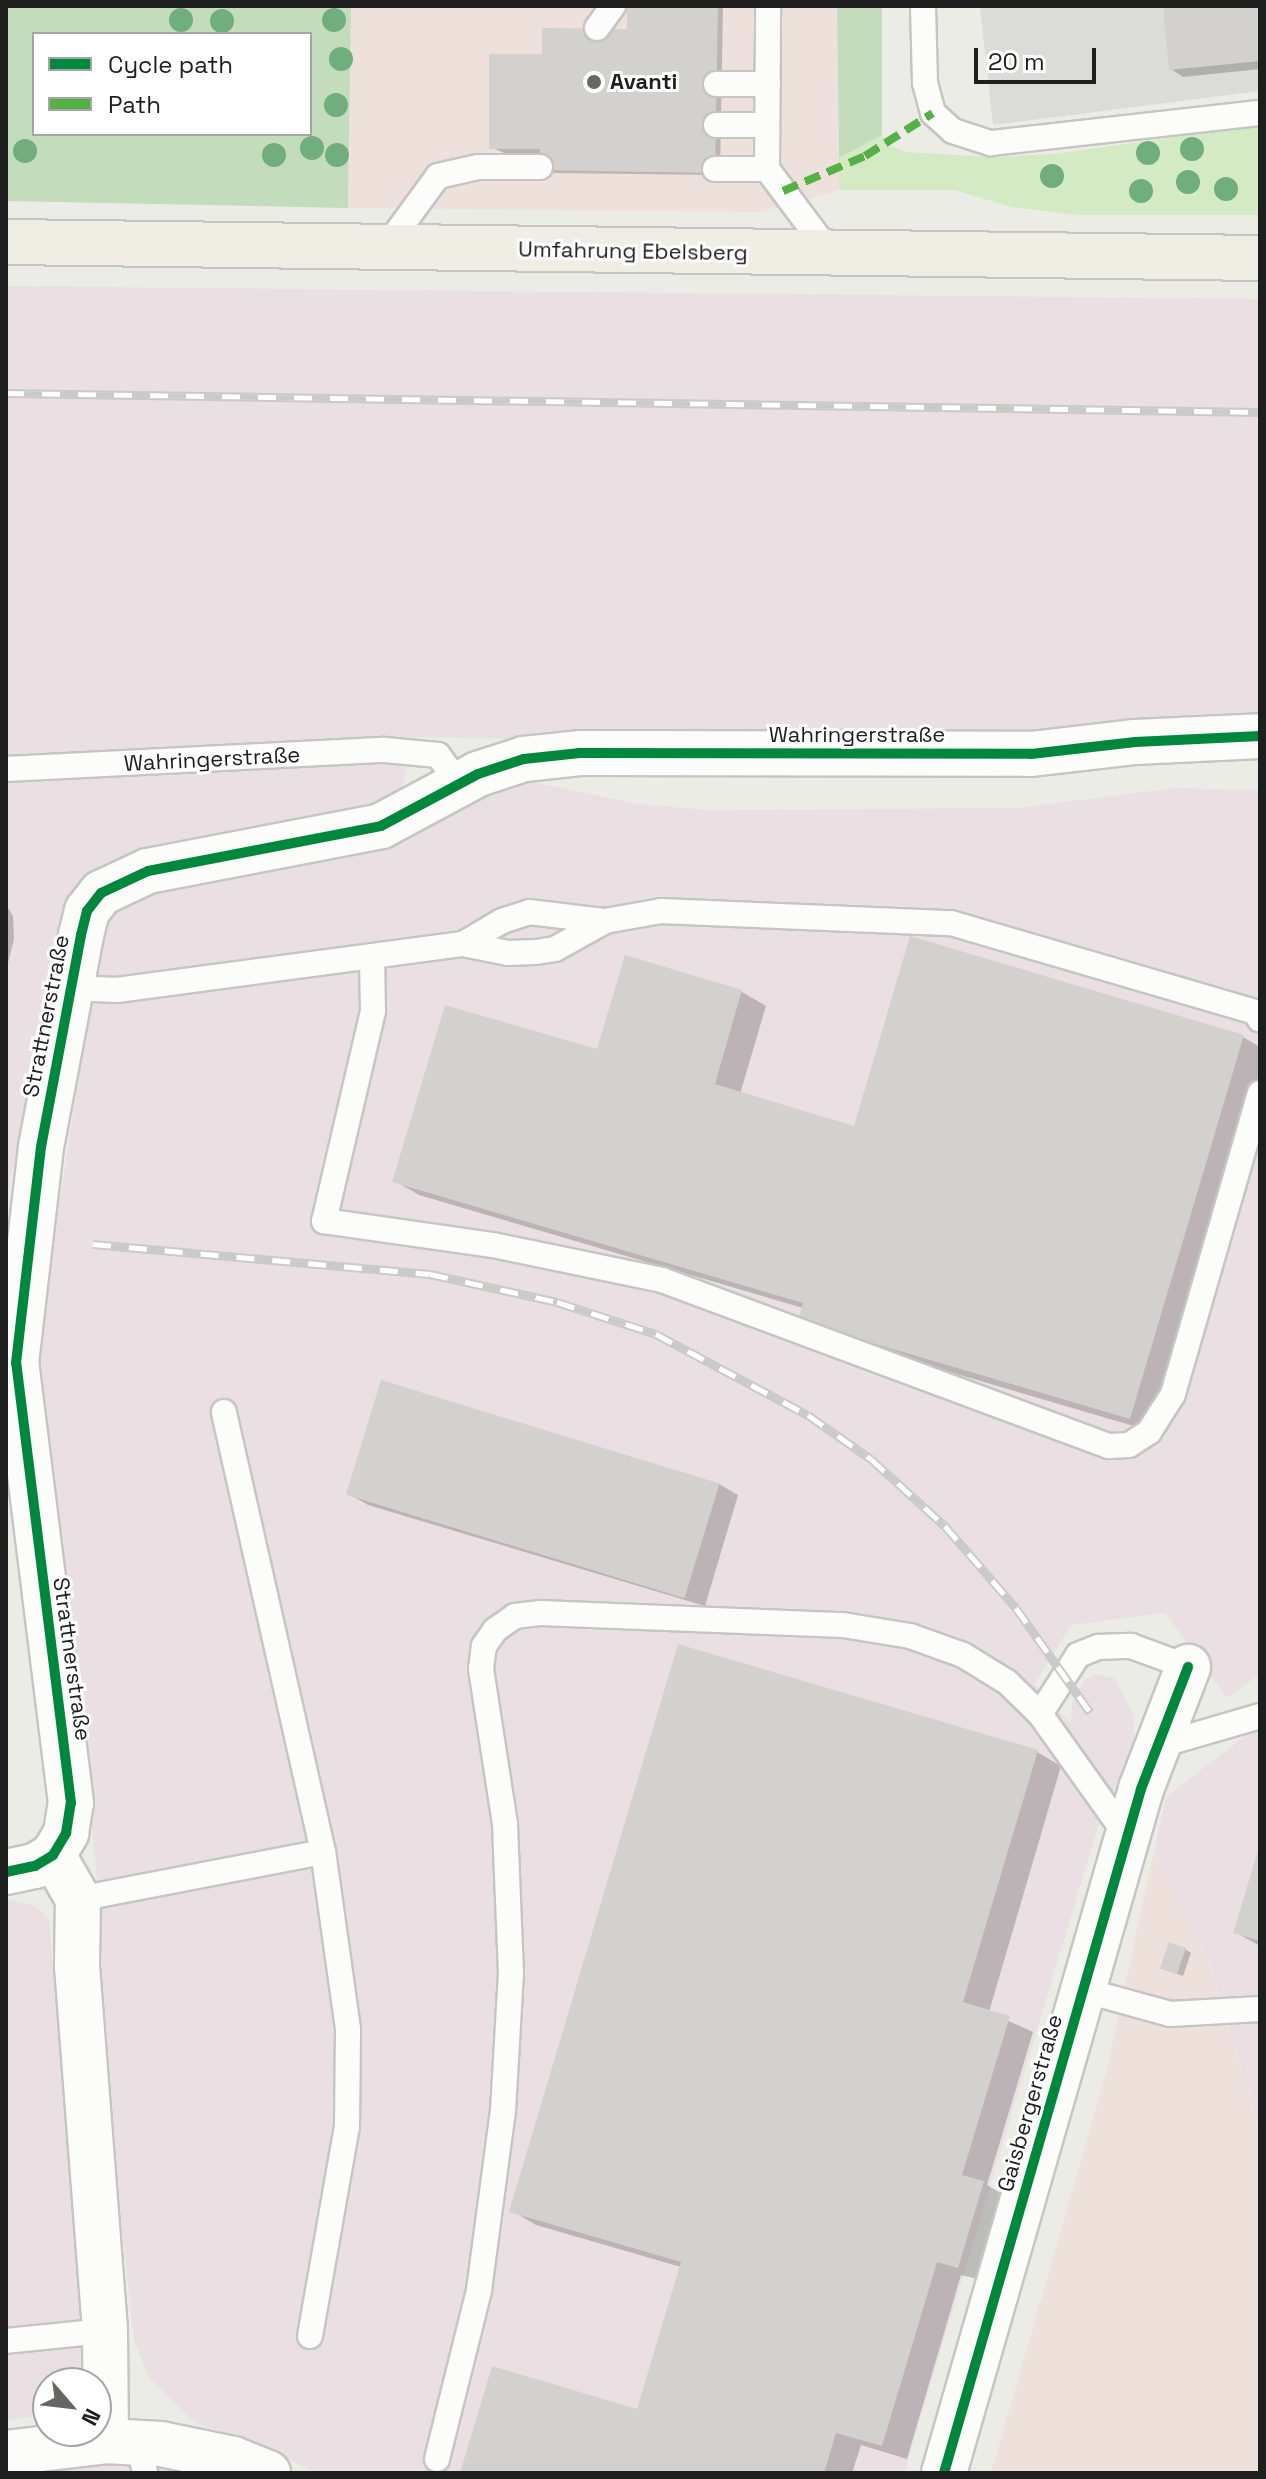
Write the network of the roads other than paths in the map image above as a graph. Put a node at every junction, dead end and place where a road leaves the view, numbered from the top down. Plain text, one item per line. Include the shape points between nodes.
1 (613, 6) edge
2 (768, 6) edge
3 (923, 6) edge
4 (597, 28) dead end
5 (716, 84) dead end
6 (768, 84) junction
7 (1260, 113) edge
8 (716, 125) dead end
9 (767, 125) junction
10 (540, 167) dead end
11 (715, 169) dead end
12 (767, 169) junction
13 (6, 242) edge
14 (386, 247) junction
15 (830, 253) junction
16 (1260, 258) edge
17 (1260, 736) edge
18 (6, 769) edge
19 (459, 784) junction
20 (605, 921) junction
21 (463, 944) junction
22 (372, 956) junction
23 (72, 988) junction
24 (1260, 1020) edge
25 (1260, 1093) edge
26 (224, 1412) dead end
27 (1188, 1667) joint
28 (1040, 1714) junction
29 (1260, 1716) edge
30 (1157, 1746) junction
31 (1127, 1836) junction
32 (323, 1852) junction
33 (53, 1855) junction
34 (6, 1872) edge
35 (78, 1899) junction
36 (1083, 1990) junction
37 (1260, 2009) edge
38 (105, 2331) junction
39 (310, 2336) dead end
40 (6, 2341) edge
41 (130, 2452) edge
42 (6, 2453) edge
43 (62, 2459) edge
44 (437, 2459) dead end
45 (268, 2473) edge
46 (944, 2473) edge

1 - 4 lane
2 - 6 lane
3 - 7 lane via 925,83 933,113 953,131 991,143
5 - 6 lane
6 - 9 lane
8 - 9 lane
9 - 12 lane
10 - 14 lane via 478,167 438,176
11 - 12 lane
12 - 15 lane
13 - 14 main road, Umfahrung Ebelsberg
14 - 15 main road, Umfahrung Ebelsberg
15 - 16 main road, Umfahrung Ebelsberg
17 - 19 street, Wahringerstraße via 1031,754 580,753 524,759
18 - 19 lane, Wahringerstraße via 385,750 438,755
19 - 23 street, Strattnerstraße via 381,826 189,861 117,883 87,911
20 - 21 lane via 529,912
20 - 21 lane via 555,949 508,953
20 - 24 lane via 661,911 951,923 1255,1012
21 - 22 lane
22 - 23 lane via 117,990
22 - 25 lane via 373,1011 324,1221 493,1245 662,1280 1109,1446 1129,1445 1149,1432 1173,1394
23 - 33 street, Strattnerstraße via 41,1147 16,1363 71,1803 66,1833
26 - 32 lane
27 - 28 lane via 1131,1646 1098,1647 1078,1655
27 - 30 street
28 - 31 lane
28 - 44 lane via 1007,1682 963,1655 910,1636 843,1625 541,1613 515,1616 495,1630 484,1646 481,1669 505,1824 511,1974 503,2111 479,2290
29 - 30 lane
30 - 31 street, Gaisbergerstraße
31 - 36 street, Gaisbergerstraße
32 - 35 lane
32 - 39 lane via 348,2029 347,2126
33 - 34 street
33 - 35 street
35 - 38 street via 77,1966
36 - 37 lane via 1170,2014
36 - 46 street, Gaisbergerstraße
38 - 40 lane
38 - 41 street
41 - 43 street
41 - 45 street via 192,2448
42 - 43 street

